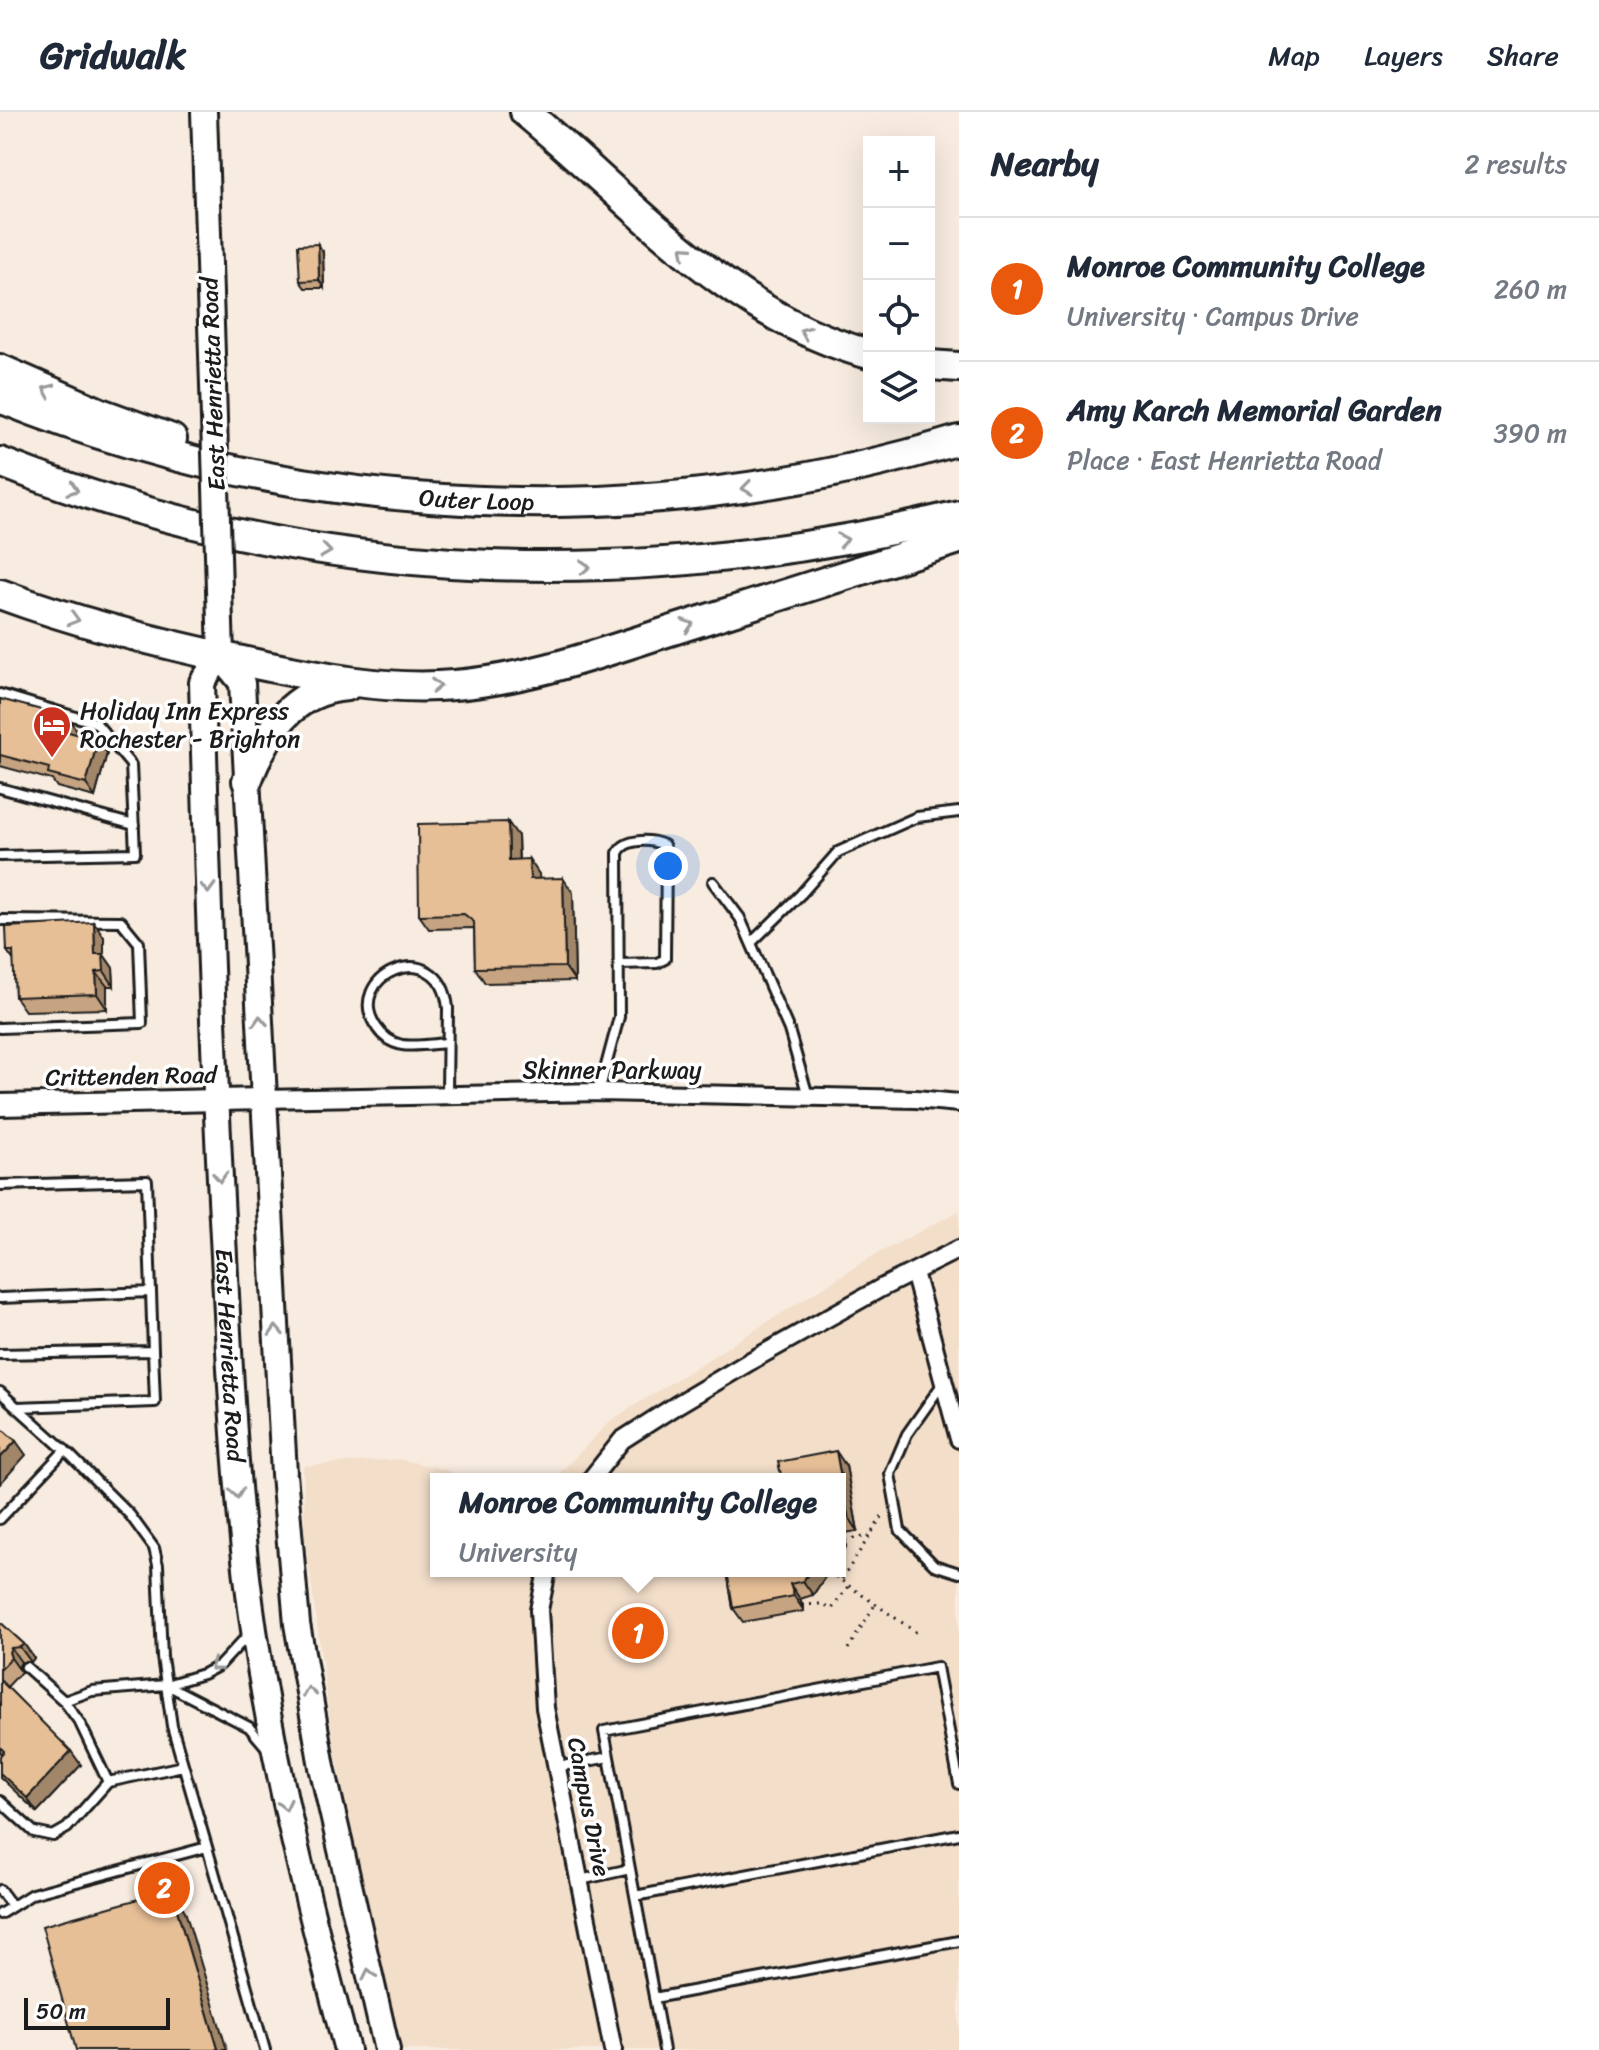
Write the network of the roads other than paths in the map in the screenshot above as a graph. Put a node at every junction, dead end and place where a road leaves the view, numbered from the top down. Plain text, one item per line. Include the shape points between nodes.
1 (204, 112) edge
2 (525, 112) edge
3 (864, 352) edge
4 (935, 365) edge
5 (959, 367) edge
6 (0, 369) edge
7 (0, 398) edge
8 (959, 440) edge
9 (0, 462) edge
10 (446, 499) junction
11 (959, 515) edge
12 (959, 539) edge
13 (0, 594) edge
14 (221, 656) junction
15 (394, 686) junction
16 (0, 694) edge
17 (247, 781) junction
18 (0, 788) edge
19 (959, 812) edge
20 (134, 825) junction
21 (0, 856) edge
22 (713, 882) dead end
23 (0, 920) edge
24 (751, 943) junction
25 (620, 964) junction
26 (0, 1028) edge
27 (446, 1043) junction
28 (599, 1092) junction
29 (447, 1094) junction
30 (809, 1097) junction
31 (217, 1099) junction
32 (263, 1099) junction
33 (959, 1103) edge
34 (0, 1105) edge
35 (0, 1185) edge
36 (959, 1249) edge
37 (914, 1272) junction
38 (151, 1292) junction
39 (0, 1298) edge
40 (153, 1351) junction
41 (0, 1354) edge
42 (944, 1383) junction
43 (0, 1392) edge
44 (17, 1407) junction
45 (959, 1439) edge
46 (65, 1450) junction
47 (596, 1473) edge
48 (0, 1519) edge
49 (959, 1573) edge
50 (546, 1577) edge
51 (254, 1630) junction
52 (26, 1667) dead end
53 (166, 1685) junction
54 (64, 1701) junction
55 (609, 1757) junction
56 (275, 1758) junction
57 (183, 1766) junction
58 (557, 1767) junction
59 (108, 1782) junction
60 (959, 1784) edge
61 (0, 1801) edge
62 (959, 1834) edge
63 (207, 1847) junction
64 (630, 1869) junction
65 (580, 1880) junction
66 (0, 1890) edge
67 (635, 1896) junction
68 (12, 1906) junction
69 (0, 1914) edge
70 (959, 1941) edge
71 (654, 1998) junction
72 (265, 2050) edge
73 (347, 2050) edge
74 (387, 2050) edge
75 (613, 2050) edge
76 (664, 2050) edge

1 - 14 main road, East Henrietta Road, bridge
3 -> 2 highway via 792,326 731,289
4 - 5 highway
10 -> 6 highway via 306,475 201,448 103,414
7 - 10 highway, Outer Loop via 111,439 225,469 316,486
8 -> 10 highway, Outer Loop via 835,472 694,495 587,502
9 -> 11 highway via 217,530 321,550 464,565 680,561 814,545
15 -> 12 highway via 455,685 538,672
13 -> 14 highway
14 - 15 highway
14 - 17 main road, East Henrietta Road via 242,683
14 -> 31 main road, East Henrietta Road via 202,682
15 - 17 highway via 341,687 304,698 273,728
16 - 20 lane via 96,723 131,765
32 -> 17 main road, East Henrietta Road
18 - 20 lane
19 - 24 lane via 917,817 838,852
20 - 21 lane via 135,853
22 - 24 lane
23 - 26 lane via 121,921 139,943 142,1023
24 - 30 lane via 789,1030
25 - 25 lane via 618,853 628,843 656,842 666,852 665,959
25 - 28 lane via 619,1017
27 - 27 lane via 447,994 441,982 418,967 405,966 382,976 369,1010 380,1033 401,1045
27 - 29 lane
28 - 29 street, Skinner Parkway
28 - 30 street, Skinner Parkway
29 - 32 street, Skinner Parkway
30 - 33 street, Skinner Parkway
31 - 32 street, Crittenden Road
31 - 34 street, Crittenden Road
31 -> 51 main road, East Henrietta Road via 236,1477
74 -> 32 main road, East Henrietta Road via 322,1767 297,1624
35 - 38 lane via 147,1181
36 - 37 street
37 - 42 street
37 - 47 street via 754,1359 622,1440
38 - 39 lane
38 - 40 lane
40 - 41 lane
40 - 44 lane via 155,1402
42 - 45 street
42 - 49 lane via 907,1434 890,1474 900,1530 934,1565
43 - 44 lane
44 - 46 lane
46 - 48 lane
46 - 53 lane via 130,1515 154,1548
50 - 58 street, Campus Drive via 539,1610 545,1708
51 -> 53 lane via 220,1665
51 - 56 main road, East Henrietta Road
52 - 54 lane
53 - 54 lane via 92,1691
53 - 56 lane via 249,1727
53 - 57 lane
54 - 59 lane
55 - 58 lane
55 - 60 lane via 604,1731 937,1667
55 - 64 lane
56 -> 73 main road, East Henrietta Road
57 - 59 lane
57 - 63 lane
58 - 65 street, Campus Drive
59 - 61 lane via 67,1828 53,1836 34,1832
62 - 67 lane
63 - 68 lane via 32,1894
63 - 72 lane
64 - 65 lane
64 - 67 lane
65 - 75 street, Campus Drive
66 - 68 lane
67 - 71 lane
68 - 69 lane
70 - 71 lane
71 - 76 lane

